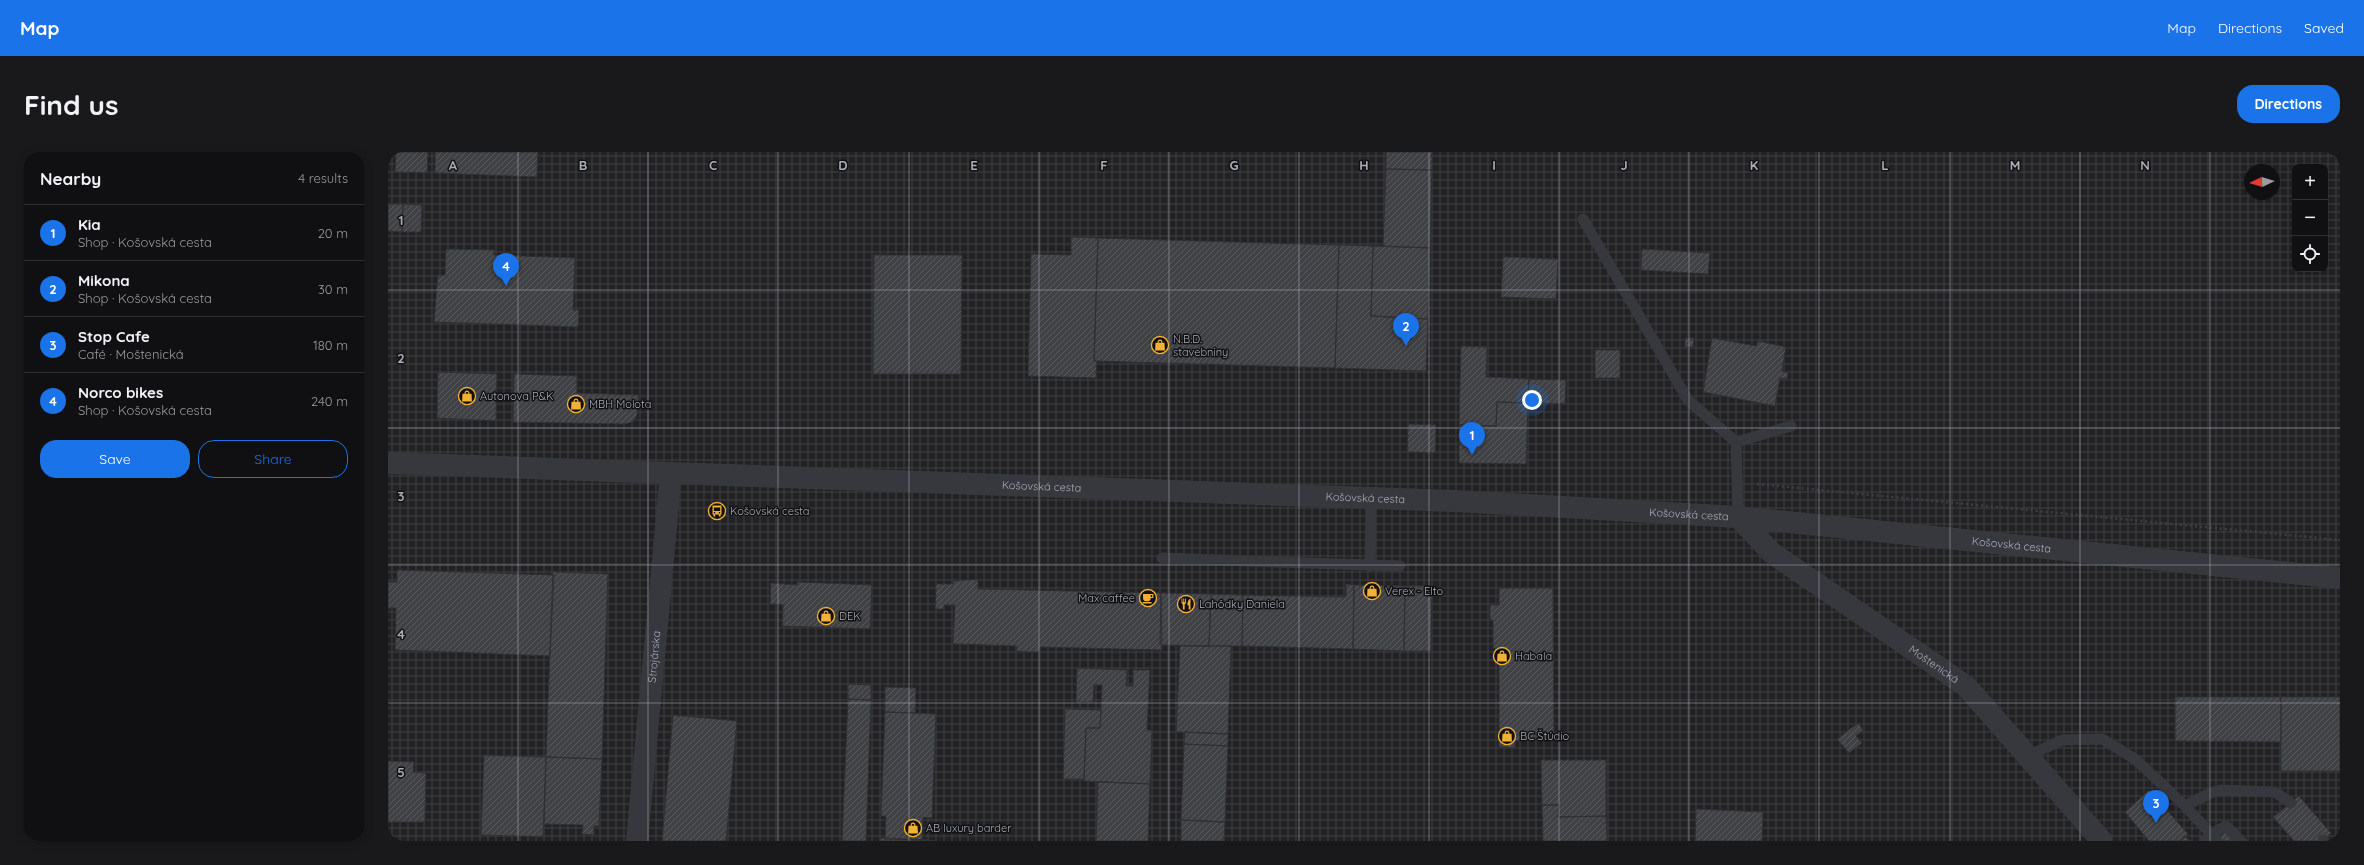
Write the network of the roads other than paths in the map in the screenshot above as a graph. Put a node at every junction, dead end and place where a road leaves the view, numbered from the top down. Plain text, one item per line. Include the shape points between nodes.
1 (1583, 219) dead end
2 (1791, 426) dead end
3 (1736, 442) junction
4 (388, 463) edge
5 (671, 473) junction
6 (1371, 498) junction
7 (1738, 517) junction
8 (1162, 558) dead end
9 (1370, 566) junction
10 (1400, 566) dead end
11 (2340, 578) edge
12 (2028, 756) junction
13 (2291, 803) dead end
14 (2186, 806) junction
15 (2211, 839) edge
16 (637, 841) edge
17 (2102, 841) edge
18 (2240, 841) edge

1 - 3 lane via 1688,400
2 - 3 lane
3 - 7 lane
4 - 5 street, Košovská cesta
5 - 6 street, Košovská cesta
5 - 16 street, Strojárska
6 - 7 street, Košovská cesta
6 - 9 lane
7 - 11 street, Košovská cesta
7 - 12 street, Moštenická via 1772,553 1966,686
8 - 9 lane
9 - 10 lane
12 - 14 lane via 2062,740 2102,738 2135,759
12 - 17 street, Moštenická
13 - 14 lane via 2275,792 2221,790
14 - 15 lane
15 - 18 lane via 2226,826

